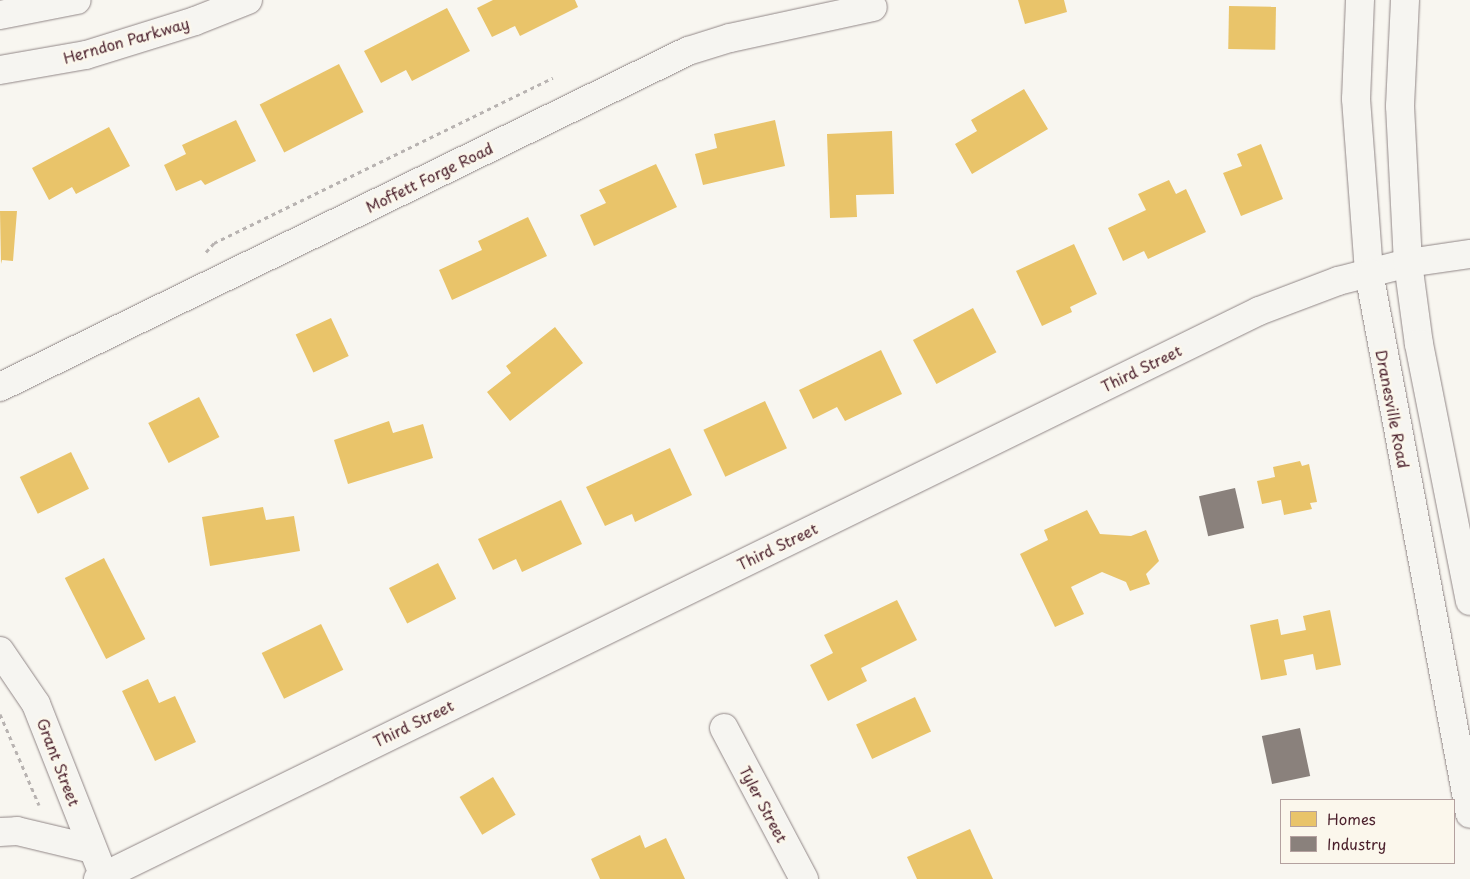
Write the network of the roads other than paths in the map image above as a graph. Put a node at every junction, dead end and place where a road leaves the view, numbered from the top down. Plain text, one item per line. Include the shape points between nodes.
1 (77, 0) edge
2 (248, 0) edge
3 (1360, 0) edge
4 (1405, 0) edge
5 (873, 7) dead end
6 (0, 15) edge
7 (0, 70) edge
8 (1470, 254) edge
9 (1408, 263) junction
10 (1369, 273) junction
11 (0, 387) edge
12 (1470, 601) edge
13 (0, 651) edge
14 (724, 728) dead end
15 (1470, 814) edge
16 (0, 832) edge
17 (92, 849) junction
18 (102, 878) edge
19 (804, 879) edge

1 - 6 street
2 - 7 street, Herndon Parkway via 195,21 86,54
3 - 10 street, Dranesville Road via 1356,99
4 - 9 street via 1400,106
5 - 11 street, Moffett Forge Road via 730,38 688,51
8 - 9 street, Third Street
9 - 10 street, Third Street
9 - 12 street via 1419,344
10 - 15 street, Dranesville Road
10 - 18 street, Third Street via 1259,310
13 - 17 street, Grant Street via 36,704
14 - 19 street, Tyler Street
16 - 17 street via 17,831
17 - 18 street, Grant Street

